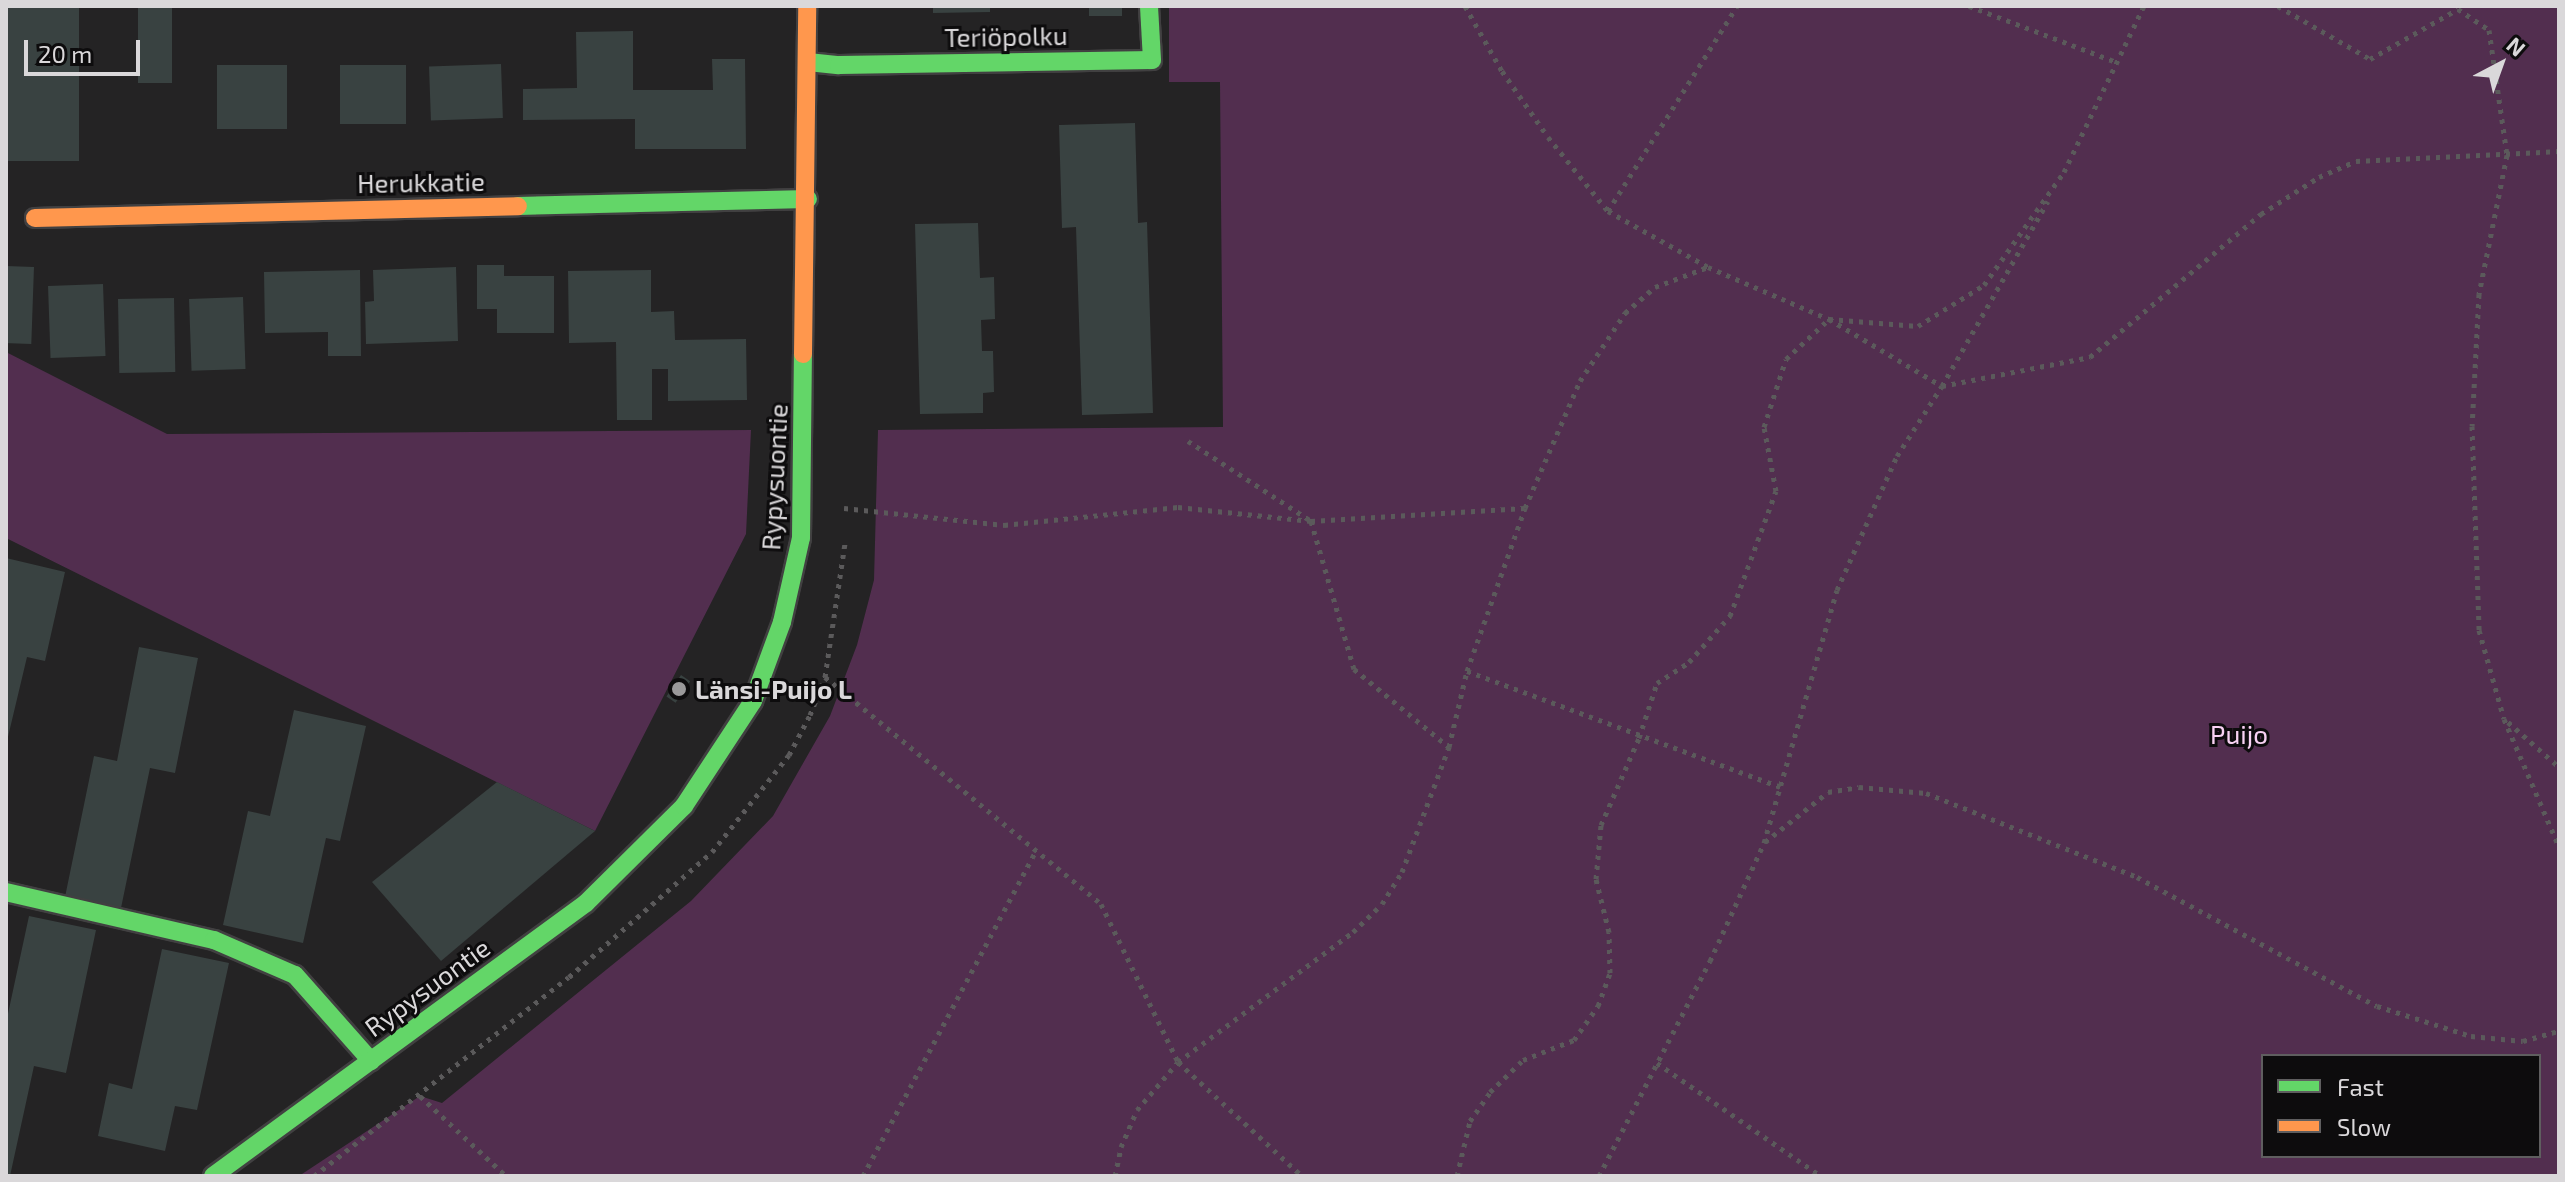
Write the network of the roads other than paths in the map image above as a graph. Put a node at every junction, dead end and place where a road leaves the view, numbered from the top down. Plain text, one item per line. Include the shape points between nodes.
1 (807, 6) edge
2 (1149, 6) edge
3 (808, 62) junction
4 (808, 199) junction
5 (35, 218) dead end
6 (6, 892) edge
7 (371, 1061) junction
8 (213, 1176) edge

1 - 3 street, Rypysuontie
2 - 3 street, Teriöpolku via 1152,60
3 - 4 street, Rypysuontie
4 - 5 street, Herukkatie
4 - 7 street, Rypysuontie via 801,538 782,622 753,701 684,806 586,903
6 - 7 street, Rypysuontie via 214,940 295,975
7 - 8 street, Rypysuontie

